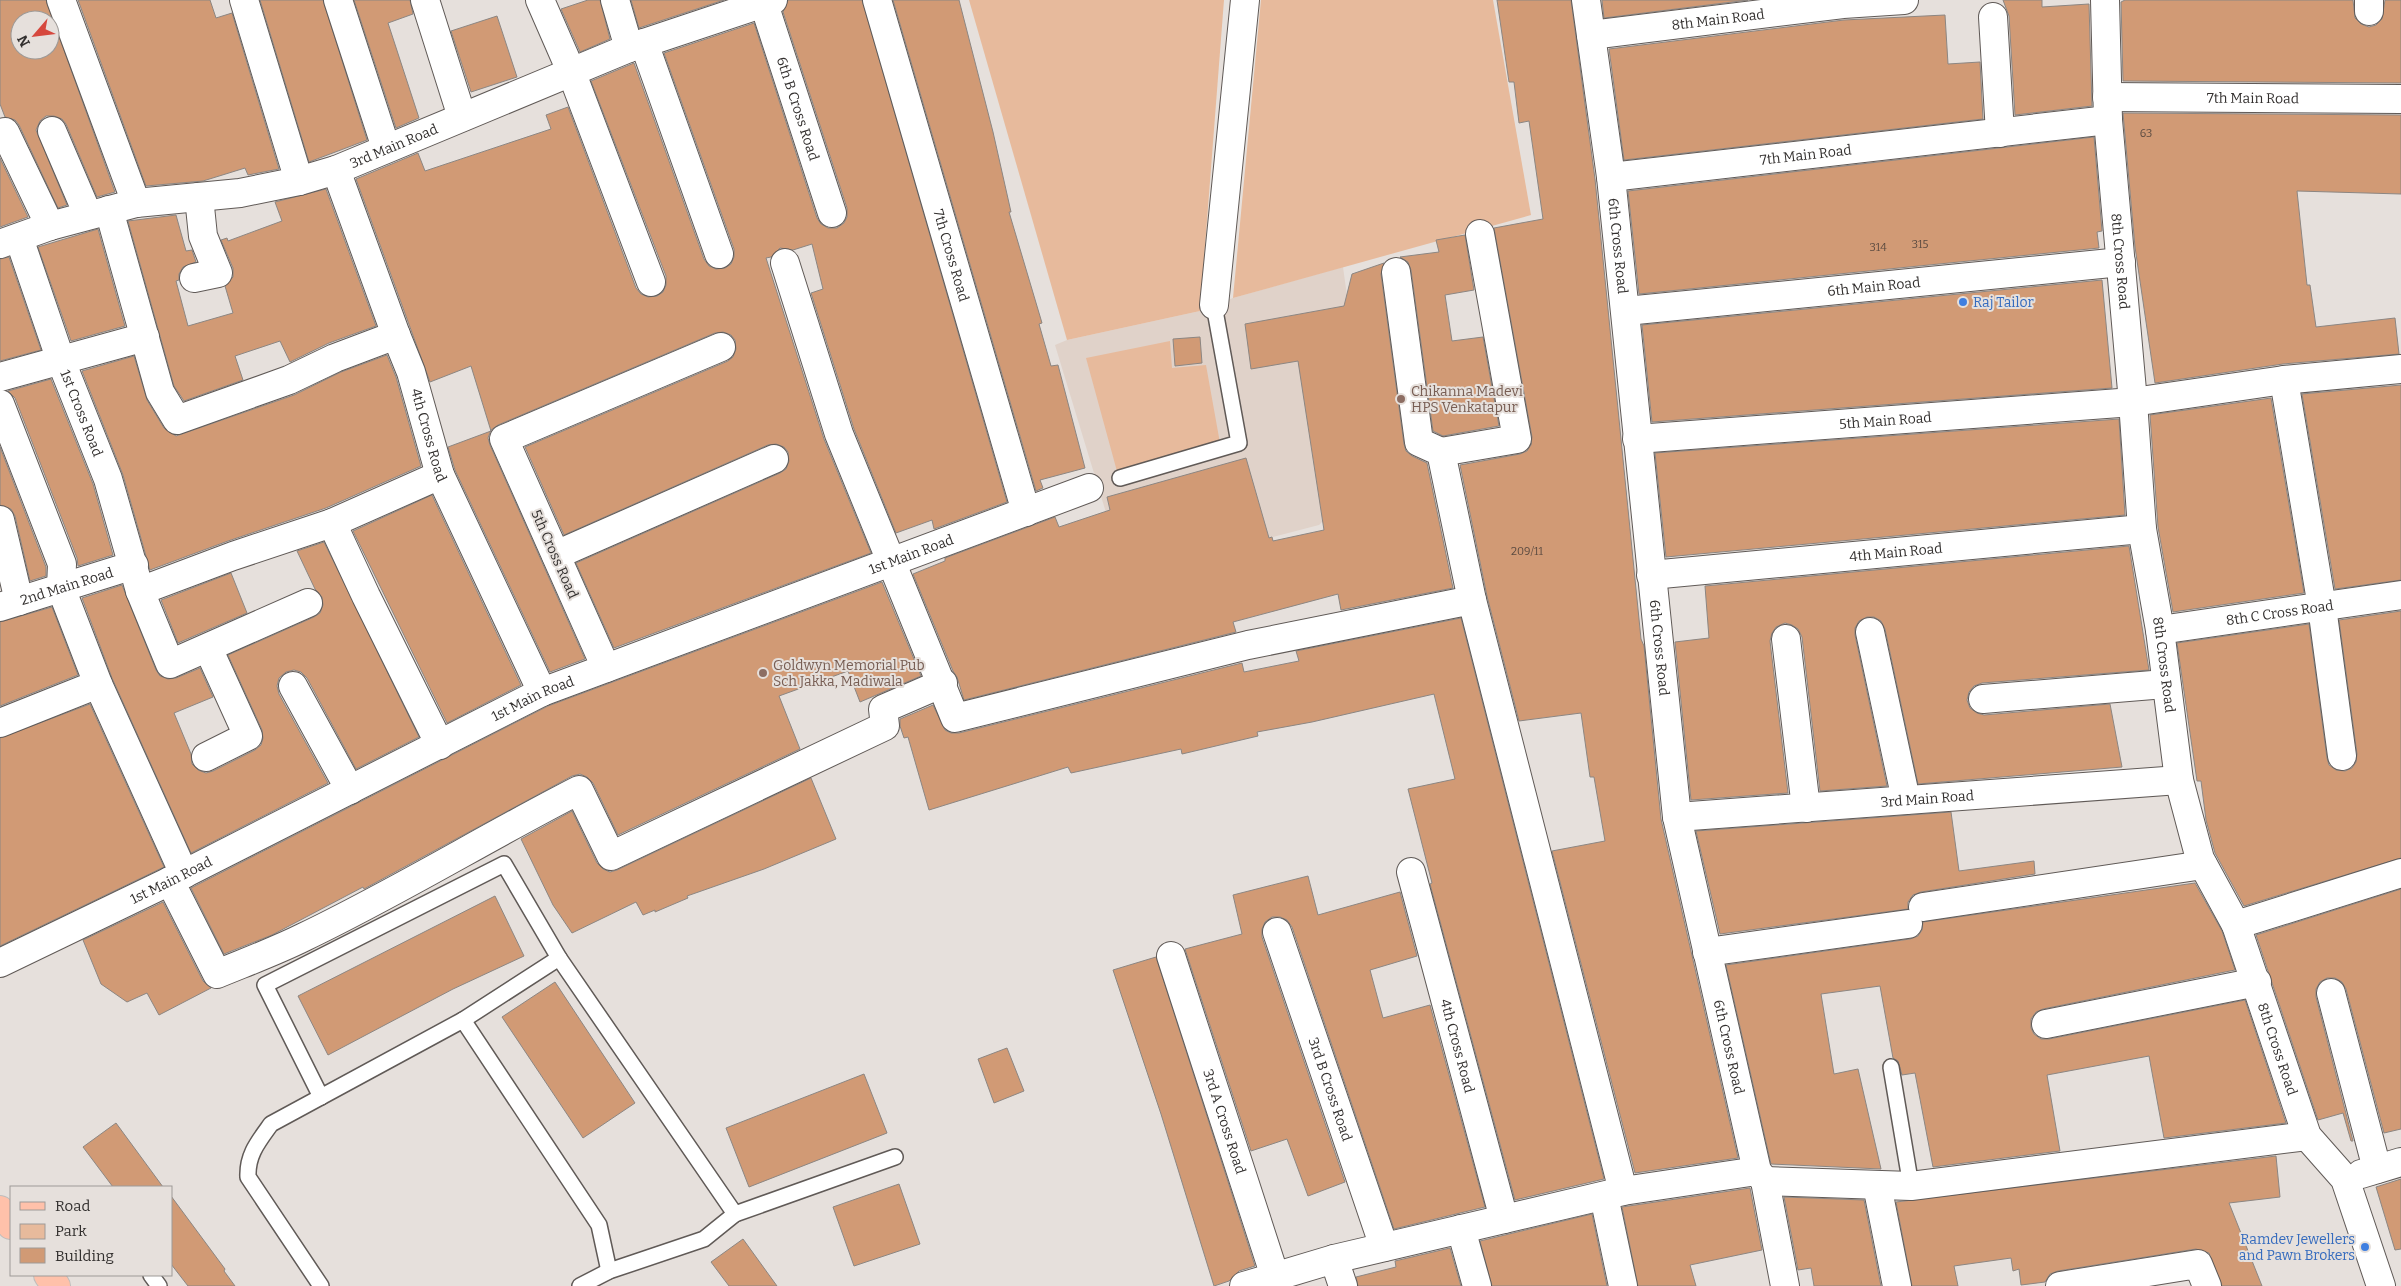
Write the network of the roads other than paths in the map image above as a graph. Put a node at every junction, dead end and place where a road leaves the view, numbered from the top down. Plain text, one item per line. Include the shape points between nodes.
1 (60, 0) edge
2 (244, 0) edge
3 (338, 0) edge
4 (425, 0) edge
5 (540, 0) edge
6 (614, 0) edge
7 (877, 0) edge
8 (1245, 0) edge
9 (1586, 0) edge
10 (1904, 0) edge
11 (2105, 0) edge
12 (769, 2) edge
13 (1842, 2) edge
14 (717, 10) edge
15 (1993, 17) dead end
16 (1591, 35) junction
17 (636, 46) junction
18 (571, 71) junction
19 (2401, 99) edge
20 (2107, 109) junction
21 (462, 117) junction
22 (2, 128) edge
23 (52, 132) dead end
24 (2000, 133) junction
25 (386, 148) junction
26 (336, 170) junction
27 (1611, 177) junction
28 (298, 181) junction
29 (198, 197) junction
30 (136, 203) junction
31 (99, 213) junction
32 (832, 213) dead end
33 (50, 226) junction
34 (1480, 234) dead end
35 (9, 241) edge
36 (719, 254) dead end
37 (2121, 262) junction
38 (785, 263) dead end
39 (1396, 272) dead end
40 (194, 278) dead end
41 (651, 282) dead end
42 (1214, 305) joint
43 (1626, 311) junction
44 (396, 336) junction
45 (145, 337) junction
46 (721, 347) dead end
47 (61, 361) junction
48 (2401, 369) edge
49 (0, 377) edge
50 (2284, 380) junction
51 (2133, 402) junction
52 (0, 404) edge
53 (1637, 439) junction
54 (1441, 452) junction
55 (774, 459) dead end
56 (440, 475) junction
57 (1120, 478) dead end
58 (1089, 488) dead end
59 (1026, 512) junction
60 (0, 520) edge
61 (332, 523) junction
62 (2142, 529) junction
63 (556, 555) junction
64 (892, 562) junction
65 (134, 565) junction
66 (1651, 575) junction
67 (61, 588) junction
68 (140, 591) junction
69 (2401, 595) edge
70 (1472, 600) junction
71 (308, 603) dead end
72 (10, 604) edge
73 (2322, 607) junction
74 (2160, 630) junction
75 (1870, 632) dead end
76 (1786, 639) dead end
77 (208, 648) junction
78 (606, 668) junction
79 (943, 683) junction
80 (98, 684) junction
81 (2165, 684) junction
82 (293, 686) dead end
83 (542, 692) junction
84 (1983, 699) dead end
85 (0, 723) edge
86 (440, 745) junction
87 (2342, 756) dead end
88 (206, 757) dead end
89 (2179, 780) junction
90 (350, 790) junction
91 (1906, 800) junction
92 (1806, 808) junction
93 (1677, 817) junction
94 (2203, 865) junction
95 (1411, 872) dead end
96 (2401, 873) edge
97 (177, 878) junction
98 (2236, 924) junction
99 (1277, 932) dead end
100 (1707, 952) junction
101 (1170, 956) dead end
102 (559, 958) junction
103 (0, 963) edge
104 (2257, 982) junction
105 (2331, 993) dead end
106 (463, 1020) junction
107 (2046, 1024) dead end
108 (1891, 1067) dead end
109 (321, 1097) junction
110 (2307, 1136) junction
111 (895, 1157) dead end
112 (2389, 1166) edge
113 (1761, 1176) junction
114 (2345, 1179) junction
115 (1877, 1185) junction
116 (1911, 1186) junction
117 (1613, 1194) junction
118 (0, 1210) edge
119 (735, 1214) junction
120 (1504, 1219) junction
121 (10, 1224) edge
122 (1461, 1229) junction
123 (1384, 1247) junction
124 (1334, 1259) junction
125 (609, 1271) junction
126 (1276, 1281) edge
127 (2110, 1282) edge
128 (321, 1286) edge
129 (580, 1286) edge
130 (1244, 1286) edge
131 (1343, 1286) edge
132 (1477, 1286) edge
133 (1623, 1286) edge
134 (1785, 1286) edge
135 (1897, 1286) edge
136 (2060, 1286) edge
137 (2207, 1286) edge
138 (2381, 1286) edge

1 - 30 street
2 - 28 street
3 - 25 street
4 - 21 street
5 - 18 street
6 - 17 street
7 - 59 street, 7th Cross Road
8 - 42 street
9 - 16 street, 6th Cross Road
10 - 13 street, 8th Main Road
11 - 20 street, 8th Cross Road
12 - 14 street, 3rd Main Road
12 - 32 street, 6th B Cross Road
13 - 16 street, 8th Main Road
14 - 17 street, 3rd Main Road
15 - 24 street
16 - 27 street, 6th Cross Road
17 - 18 street, 3rd Main Road
17 - 36 street
18 - 21 street, 3rd Main Road
18 - 41 street
19 - 20 street, 7th Main Road
20 - 24 street, 7th Main Road
20 - 37 street, 8th Cross Road
21 - 25 street, 3rd Main Road
22 - 33 street
23 - 31 street
24 - 27 street, 7th Main Road
25 - 26 street, 3rd Main Road
26 - 28 street, 3rd Main Road
26 - 44 street, 4th Cross Road
27 - 43 street, 6th Cross Road
28 - 29 street, 3rd Main Road via 240,193
29 - 30 street, 3rd Main Road
29 - 40 street via 203,236 218,273
30 - 31 street, 3rd Main Road
31 - 33 street, 3rd Main Road
31 - 45 street
33 - 35 street, 3rd Main Road
34 - 54 street via 1517,439
35 - 47 street, 1st Cross Road
37 - 43 street, 6th Main Road
37 - 51 street, 8th Cross Road
38 - 64 street via 839,434
39 - 54 street via 1419,442
42 - 57 lane via 1240,443
43 - 53 street, 6th Cross Road
44 - 45 street via 335,358 289,380 177,420 160,392
44 - 56 street, 4th Cross Road via 411,372
45 - 47 street
46 - 63 street, 5th Cross Road via 504,439
47 - 49 street
47 - 65 street, 1st Cross Road via 108,479
48 - 50 street, 5th Main Road
50 - 51 street, 5th Main Road
50 - 73 street
51 - 53 street, 5th Main Road
51 - 62 street, 8th Cross Road
52 - 67 street via 62,564
53 - 66 street, 6th Cross Road
54 - 70 street
55 - 63 street
56 - 61 street
56 - 83 street, 4th Cross Road
58 - 59 street, 1st Main Road
59 - 64 street, 1st Main Road
60 - 72 street
61 - 68 street
61 - 86 street
62 - 66 street, 4th Main Road
62 - 74 street, 8th Cross Road
63 - 78 street, 5th Cross Road
64 - 78 street, 1st Main Road
64 - 79 street
65 - 67 street, 2nd Main Road
65 - 68 street, 1st Cross Road
66 - 93 street, 6th Cross Road
67 - 72 street, 2nd Main Road
67 - 80 street
68 - 77 street, 1st Cross Road via 170,664
69 - 73 street, 8th C Cross Road
70 - 79 street via 1248,645 955,718
70 - 117 street
71 - 77 street
73 - 74 street, 8th C Cross Road
73 - 87 street
74 - 81 street, 8th Cross Road
75 - 91 street
76 - 92 street
77 - 88 street via 248,736
78 - 83 street, 1st Main Road
79 - 97 street via 883,709 885,726 611,856 579,790 303,938 217,974
80 - 85 street
80 - 97 street
81 - 84 street
81 - 89 street, 8th Cross Road
82 - 90 street
83 - 86 street, 1st Main Road
86 - 90 street, 1st Main Road
89 - 91 street, 3rd Main Road
89 - 94 street, 8th Cross Road
90 - 97 street, 1st Main Road
91 - 92 street, 3rd Main Road
92 - 93 street, 3rd Main Road
93 - 100 street, 6th Cross Road
94 - 98 street, 8th Cross Road
94 - 100 street
95 - 120 street, 4th Cross Road
96 - 98 street
97 - 103 street, 1st Main Road
98 - 104 street, 8th Cross Road
99 - 123 street, 3rd B Cross Road
100 - 113 street, 6th Cross Road
101 - 126 street, 3rd A Cross Road
102 - 106 lane
102 - 109 lane via 504,864 265,985
102 - 119 lane
104 - 107 street
104 - 110 street, 8th Cross Road
105 - 112 street
106 - 109 lane
106 - 125 lane via 599,1225
108 - 116 lane
109 - 128 lane via 271,1124 247,1163 248,1177
110 - 114 street, 8th Cross Road
110 - 116 street
111 - 119 lane
112 - 114 street
113 - 115 street
113 - 117 street
113 - 134 street, 6th Cross Road
114 - 138 street, 8th Cross Road
115 - 116 street
115 - 135 street
117 - 120 street
117 - 133 street
118 - 121 main road
119 - 125 lane via 704,1239
120 - 122 street
122 - 123 street
122 - 132 street
123 - 124 street
124 - 126 street
124 - 131 street
125 - 129 lane
126 - 130 street
127 - 136 street
127 - 137 street via 2198,1264

